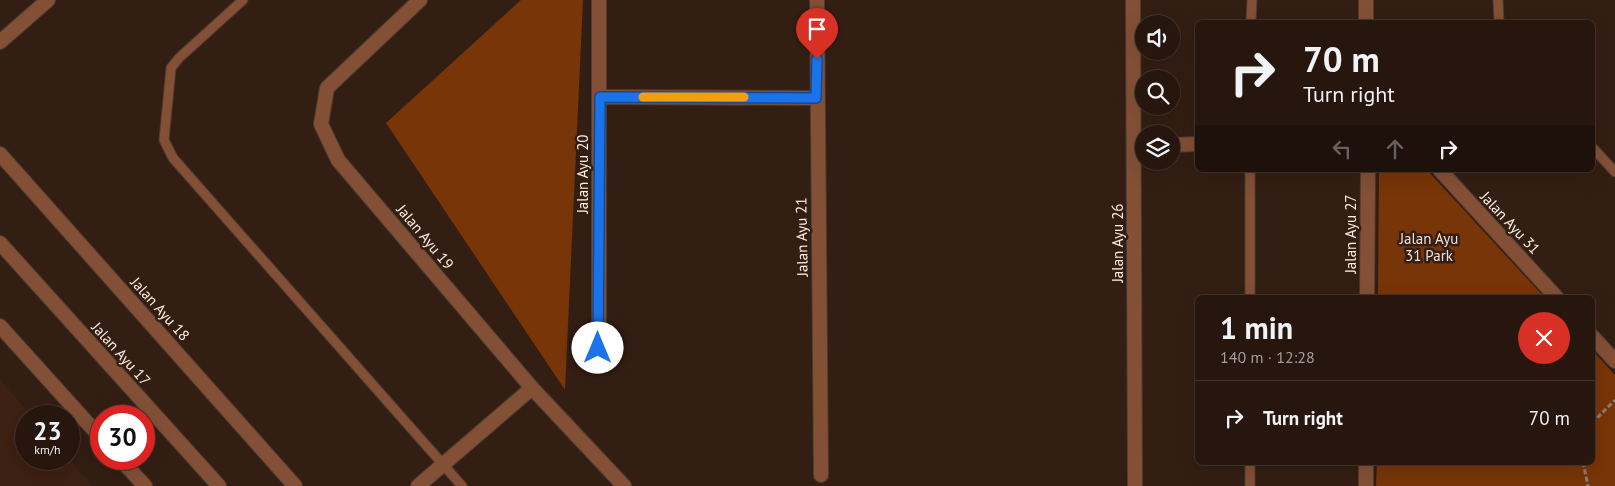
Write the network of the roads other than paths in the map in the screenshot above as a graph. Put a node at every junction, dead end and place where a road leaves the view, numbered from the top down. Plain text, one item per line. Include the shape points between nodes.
1 (48, 0) edge
2 (243, 0) edge
3 (420, 0) edge
4 (599, 0) edge
5 (818, 0) edge
6 (1133, 0) edge
7 (1252, 0) edge
8 (1366, 0) edge
9 (1498, 0) edge
10 (1251, 20) edge
11 (1366, 20) edge
12 (1499, 20) edge
13 (0, 42) edge
14 (600, 97) junction
15 (816, 98) junction
16 (1138, 125) edge
17 (1195, 144) edge
18 (1180, 145) edge
19 (1595, 150) edge
20 (0, 154) edge
21 (1139, 170) edge
22 (1250, 172) edge
23 (1368, 172) edge
24 (1442, 172) edge
25 (1615, 172) edge
26 (0, 243) edge
27 (1250, 295) edge
28 (1367, 295) edge
29 (1554, 295) edge
30 (0, 326) edge
31 (1595, 339) edge
32 (598, 348) dead end
33 (1615, 361) edge
34 (532, 388) junction
35 (90, 426) edge
36 (443, 464) junction
37 (1250, 465) edge
38 (1366, 465) edge
39 (130, 470) edge
40 (821, 475) dead end
41 (145, 486) edge
42 (219, 486) edge
43 (295, 486) edge
44 (418, 486) edge
45 (462, 486) edge
46 (624, 486) edge
47 (1135, 486) edge
48 (1250, 486) edge
49 (1366, 486) edge

1 - 13 street
2 - 36 lane via 171,68 164,140 173,158
3 - 34 street, Jalan Ayu 19 via 327,88 321,124 338,160
4 - 14 street, Jalan Ayu 20
5 - 15 street, Jalan Ayu 21
6 - 16 street, Jalan Ayu 26
7 - 10 lane
8 - 11 street
9 - 12 lane
14 - 15 street
14 - 32 street, Jalan Ayu 20
15 - 40 street, Jalan Ayu 21
17 - 18 street
19 - 25 lane
20 - 43 street, Jalan Ayu 18
21 - 47 street, Jalan Ayu 26
22 - 27 lane
23 - 28 street, Jalan Ayu 27
24 - 29 street, Jalan Ayu 31
26 - 42 street, Jalan Ayu 17
30 - 35 street
31 - 33 street
34 - 36 street
34 - 46 street, Jalan Ayu 19
36 - 44 street
36 - 45 lane
37 - 48 lane
38 - 49 street
39 - 41 street

